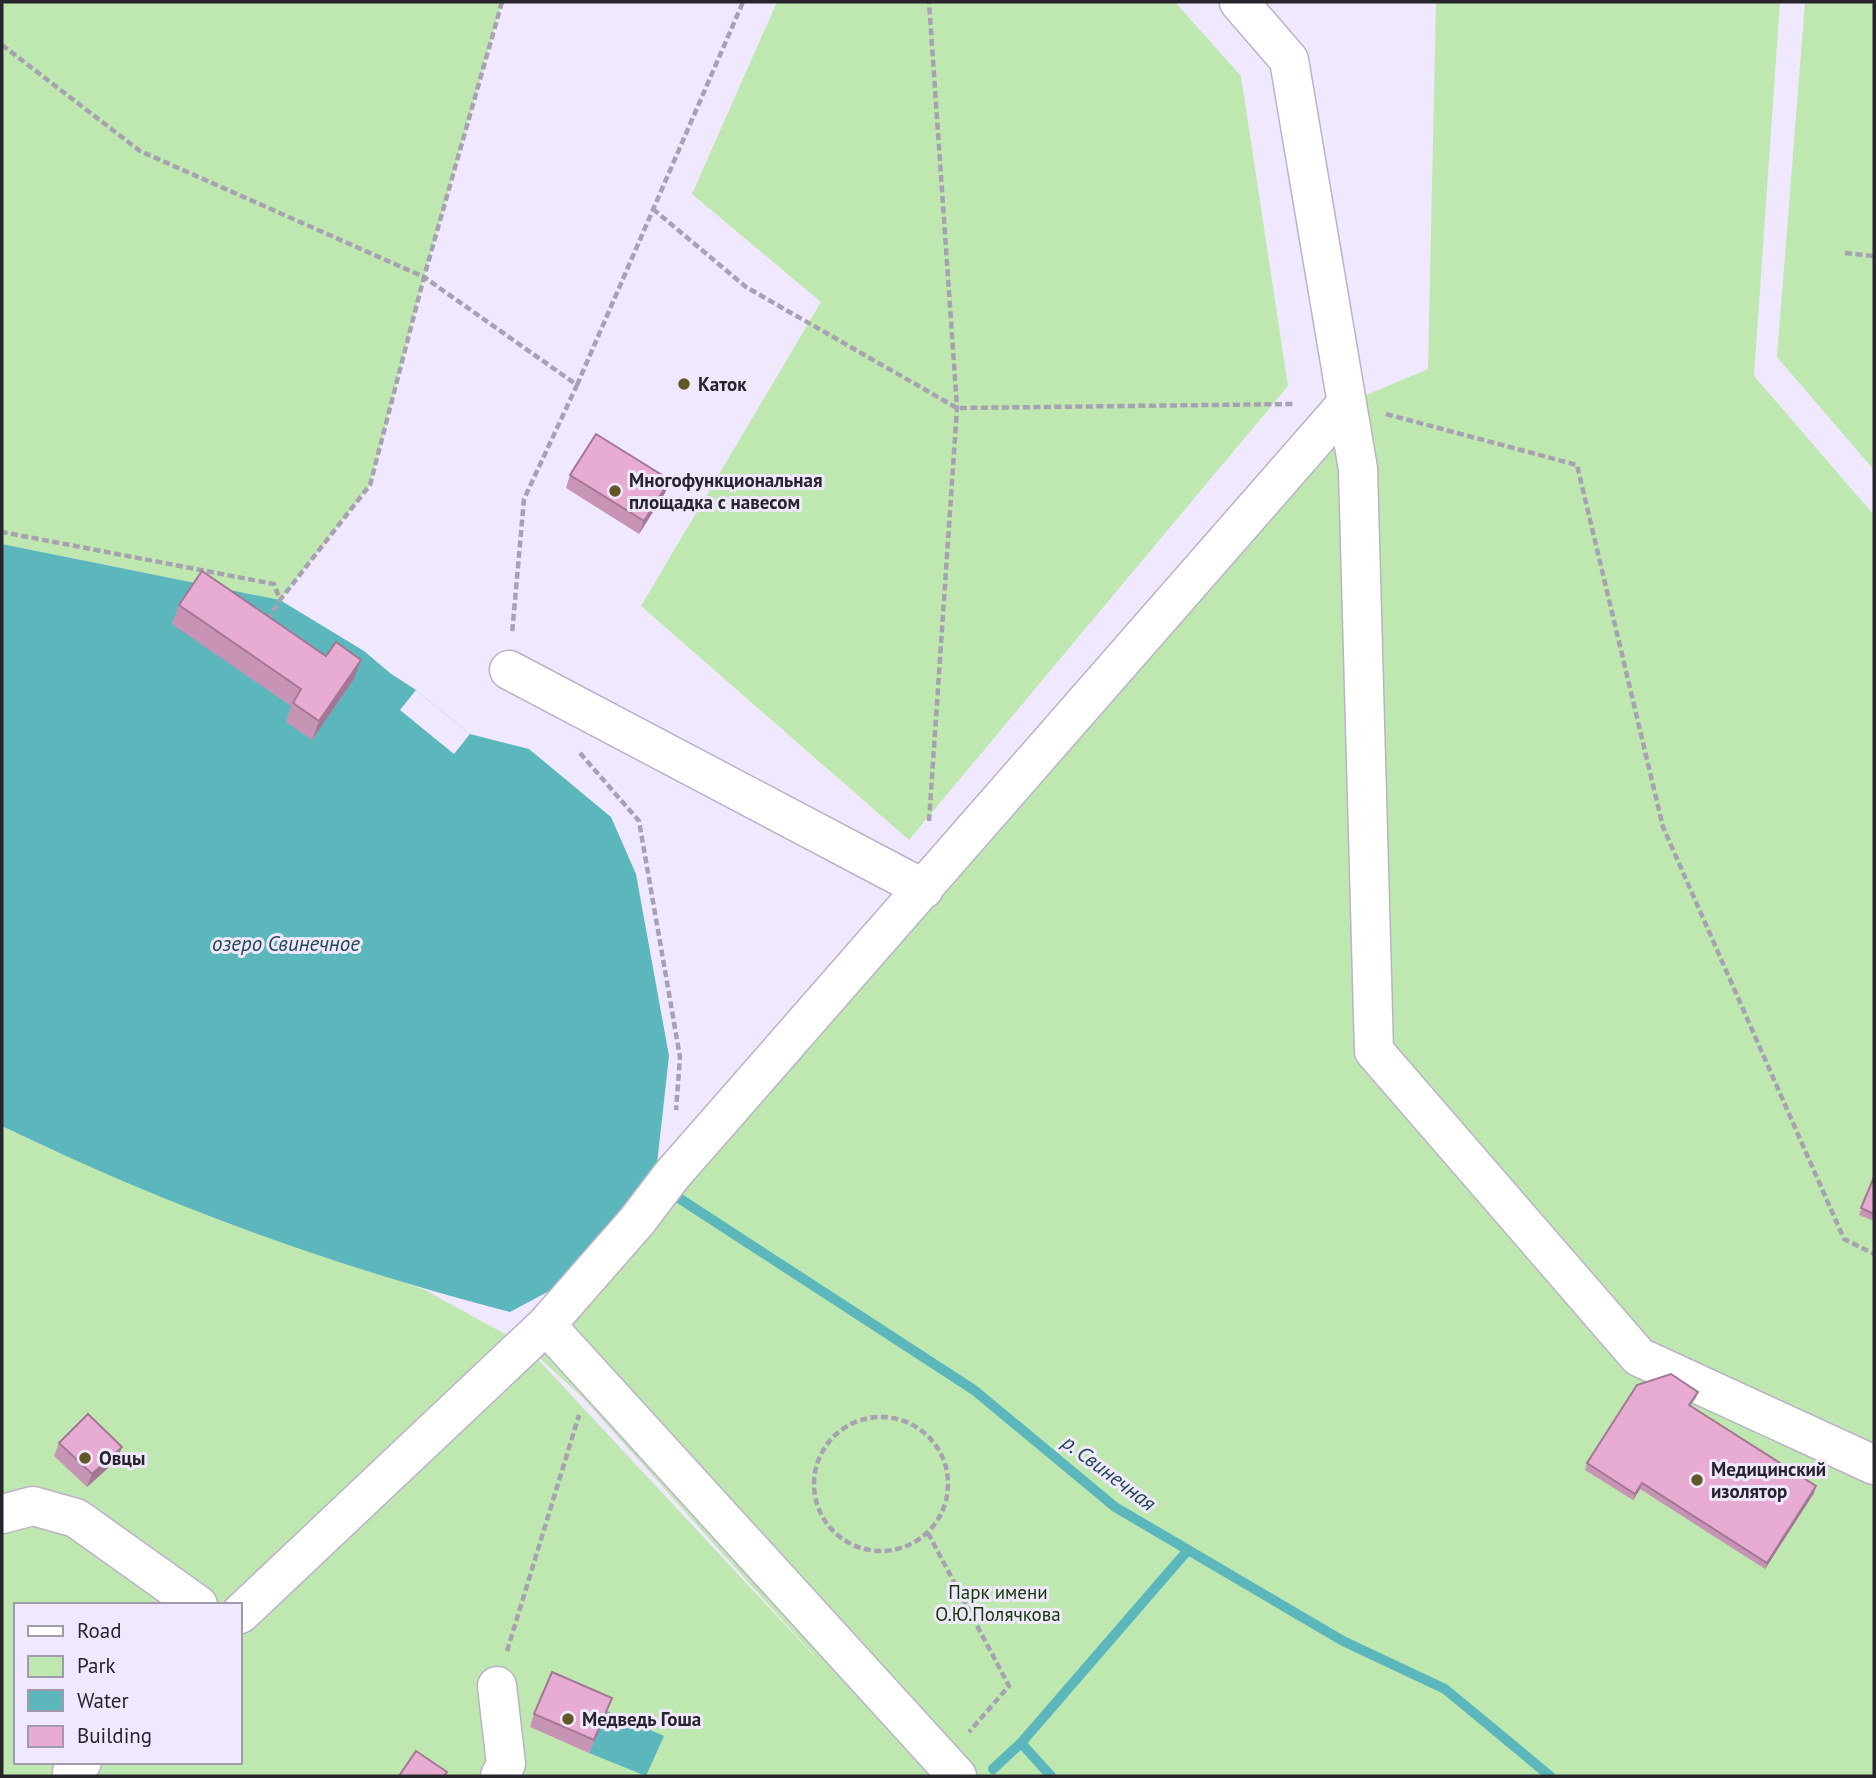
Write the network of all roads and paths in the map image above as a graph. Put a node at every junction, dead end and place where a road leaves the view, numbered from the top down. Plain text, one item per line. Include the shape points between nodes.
1 (502, 2) edge
2 (743, 2) edge
3 (929, 2) edge
4 (1239, 2) edge
5 (2, 45) edge
6 (653, 209) junction
7 (1845, 253) dead end
8 (1874, 256) edge
9 (424, 277) junction
10 (577, 385) junction
11 (1347, 403) junction
12 (957, 408) junction
13 (2, 532) edge
14 (280, 600) junction
15 (266, 622) edge
16 (509, 670) joint
17 (578, 750) dead end
18 (924, 889) junction
19 (672, 1175) junction
20 (1874, 1254) edge
21 (547, 1325) junction
22 (591, 1374) junction
23 (1874, 1465) edge
24 (2, 1514) edge
25 (928, 1533) junction
26 (195, 1603) edge
27 (242, 1612) edge
28 (496, 1686) joint
29 (950, 1769) edge
30 (500, 1776) edge

1 - 9 path
2 - 6 path
3 - 12 path
4 - 11 lane via 1289,60
5 - 9 path via 140,151
6 - 10 path
6 - 12 path via 746,287
7 - 8 path
9 - 10 path
9 - 14 path via 370,485
10 - 16 path via 524,499
11 - 12 path
11 - 18 lane
11 - 20 path via 1577,465 1663,827 1844,1239
11 - 23 lane via 1358,469 1374,1051 1639,1357
12 - 18 path
13 - 14 path via 274,584
14 - 15 path
16 - 18 lane
17 - 19 path via 639,821 680,1057
18 - 19 lane
19 - 21 lane
21 - 22 lane
21 - 27 lane
22 - 28 path
22 - 29 lane
24 - 26 lane via 33,1506 76,1518
25 - 25 path via 941,1515 948,1482 939,1450 925,1433 906,1421 862,1418 826,1443 816,1463 813,1485 817,1507 828,1527 844,1542 888,1551
25 - 29 path via 1009,1686
28 - 30 lane via 506,1764

